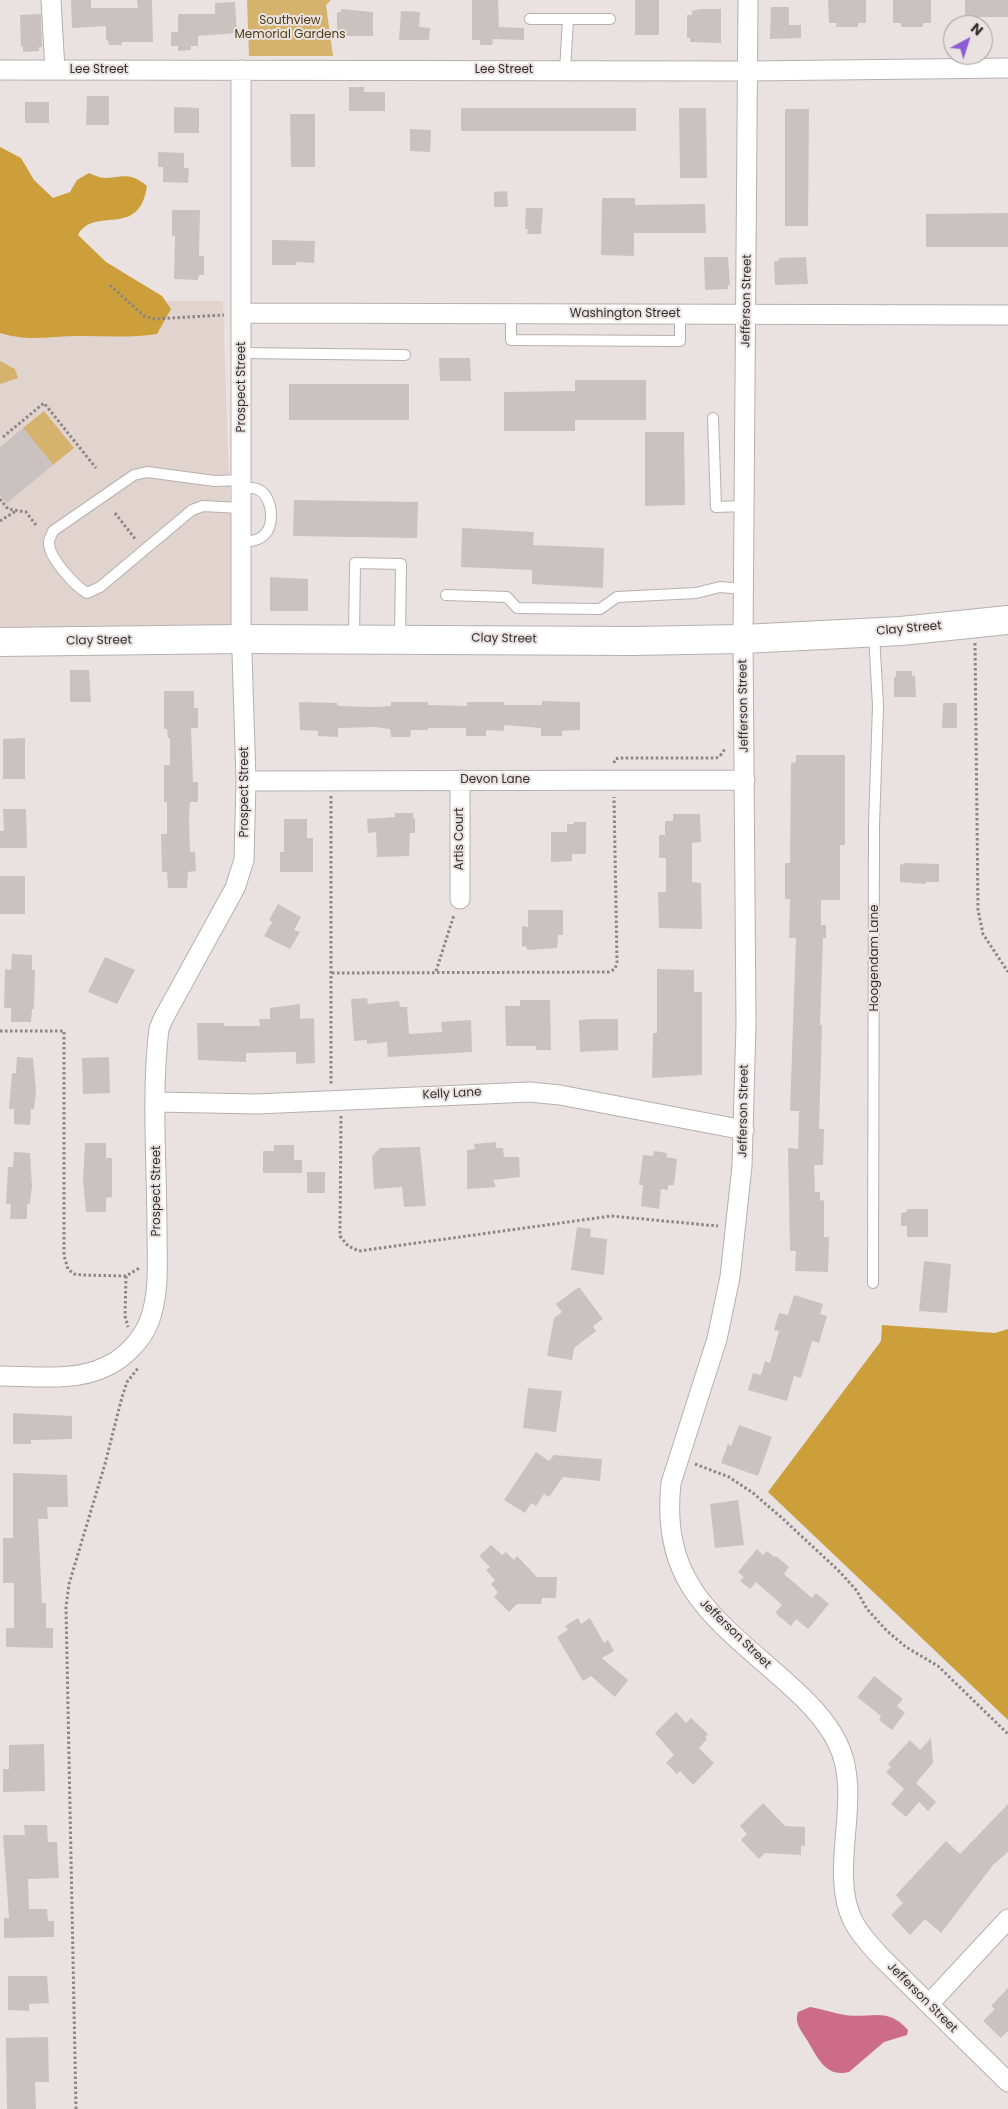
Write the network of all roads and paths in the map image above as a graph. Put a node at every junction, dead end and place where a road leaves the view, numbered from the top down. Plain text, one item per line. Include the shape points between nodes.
1 (51, 0) edge
2 (748, 0) edge
3 (530, 19) dead end
4 (568, 19) junction
5 (610, 19) dead end
6 (1008, 68) edge
7 (0, 70) edge
8 (55, 70) junction
9 (241, 70) junction
10 (565, 70) junction
11 (748, 71) junction
12 (110, 286) dead end
13 (235, 314) junction
14 (511, 314) junction
15 (680, 314) junction
16 (746, 314) junction
17 (1008, 315) edge
18 (242, 352) junction
19 (405, 355) dead end
20 (713, 418) dead end
21 (3, 436) dead end
22 (96, 468) dead end
23 (241, 484) junction
24 (0, 499) edge
25 (744, 506) junction
26 (241, 508) junction
27 (17, 510) junction
28 (115, 513) dead end
29 (0, 521) edge
30 (36, 525) dead end
31 (128, 530) dead end
32 (241, 542) junction
33 (743, 589) junction
34 (446, 595) dead end
35 (1008, 620) edge
36 (975, 623) junction
37 (874, 633) junction
38 (241, 639) junction
39 (354, 639) junction
40 (400, 639) junction
41 (743, 639) junction
42 (0, 642) edge
43 (726, 747) dead end
44 (246, 780) junction
45 (330, 780) junction
46 (460, 780) junction
47 (614, 780) junction
48 (745, 780) junction
49 (460, 899) joint
50 (436, 971) junction
51 (1008, 972) edge
52 (332, 974) junction
53 (0, 1031) edge
54 (334, 1100) junction
55 (157, 1102) junction
56 (744, 1130) junction
57 (736, 1228) junction
58 (142, 1266) dead end
59 (126, 1276) junction
60 (874, 1283) dead end
61 (132, 1330) dead end
62 (143, 1363) dead end
63 (0, 1376) edge
64 (678, 1457) junction
65 (1008, 1734) edge
66 (1008, 1919) edge
67 (929, 2004) junction
68 (1008, 2082) edge
69 (76, 2109) edge

1 - 8 street
2 - 11 street, Jefferson Street
3 - 4 lane
4 - 5 lane
4 - 10 lane
6 - 11 street, Lee Street
7 - 8 street, Lee Street
8 - 9 street, Lee Street
9 - 10 street, Lee Street
9 - 13 street, Prospect Street
10 - 11 street, Lee Street
11 - 16 street, Jefferson Street
12 - 13 path via 144,316 154,319
13 - 14 street, Washington Street
13 - 18 street, Prospect Street
14 - 15 street, Washington Street
14 - 15 lane via 511,340 660,341 680,341
15 - 16 street, Washington Street
16 - 17 street, Washington Street
16 - 25 street, Jefferson Street
18 - 19 lane
18 - 23 street, Prospect Street
20 - 25 lane via 716,507
21 - 22 path via 44,403
23 - 26 street, Prospect Street
23 - 26 lane via 147,472 134,474 53,531 48,540 50,551 77,587 87,593 100,587 192,510 203,506
23 - 32 lane via 265,494 270,506 267,532 254,541
24 - 27 path via 8,509
25 - 33 street, Jefferson Street
26 - 32 street, Prospect Street
27 - 29 path
27 - 30 path via 26,512
28 - 31 path
32 - 38 street, Prospect Street
33 - 34 lane via 617,597 600,609 517,608 507,597
33 - 41 street, Jefferson Street
35 - 36 street, Clay Street
36 - 37 street, Clay Street
36 - 51 path via 978,910 983,934
37 - 41 street, Clay Street
37 - 60 lane, Hoogendam Lane via 878,706 874,826
38 - 39 street, Clay Street
38 - 42 street, Clay Street
38 - 44 street, Prospect Street
39 - 40 street, Clay Street
39 - 40 lane via 354,563 401,564
40 - 41 street, Clay Street via 632,642
41 - 48 street, Jefferson Street
43 - 47 path via 716,758 615,759
44 - 45 street, Devon Lane
44 - 55 street, Prospect Street via 241,875 163,1019 158,1042
45 - 46 street, Devon Lane
45 - 52 path
46 - 47 street, Devon Lane
46 - 49 street, Artis Court
47 - 48 street, Devon Lane
47 - 50 path via 615,969 609,972
48 - 56 street, Jefferson Street
49 - 50 path
50 - 52 path
52 - 54 path via 331,1089
53 - 59 path via 64,1031 64,1256 68,1269 74,1274
54 - 55 street, Kelly Lane via 257,1104
54 - 56 street, Kelly Lane via 530,1092
54 - 57 path via 341,1116 340,1236 348,1246 359,1251 611,1216
55 - 63 street, Prospect Street via 155,1297 149,1322 141,1337 120,1358 92,1373
56 - 57 street, Jefferson Street
57 - 64 street, Jefferson Street via 717,1339
58 - 59 path
59 - 61 path via 125,1322
62 - 69 path via 127,1382 122,1397 69,1584 66,1607
64 - 65 path via 729,1477 754,1493 840,1572 887,1632 938,1666
64 - 67 street, Jefferson Street via 669,1506 678,1565 692,1592 711,1615 801,1695 838,1742 848,1787 846,1898 853,1921 863,1938
66 - 67 street
67 - 68 street, Jefferson Street

